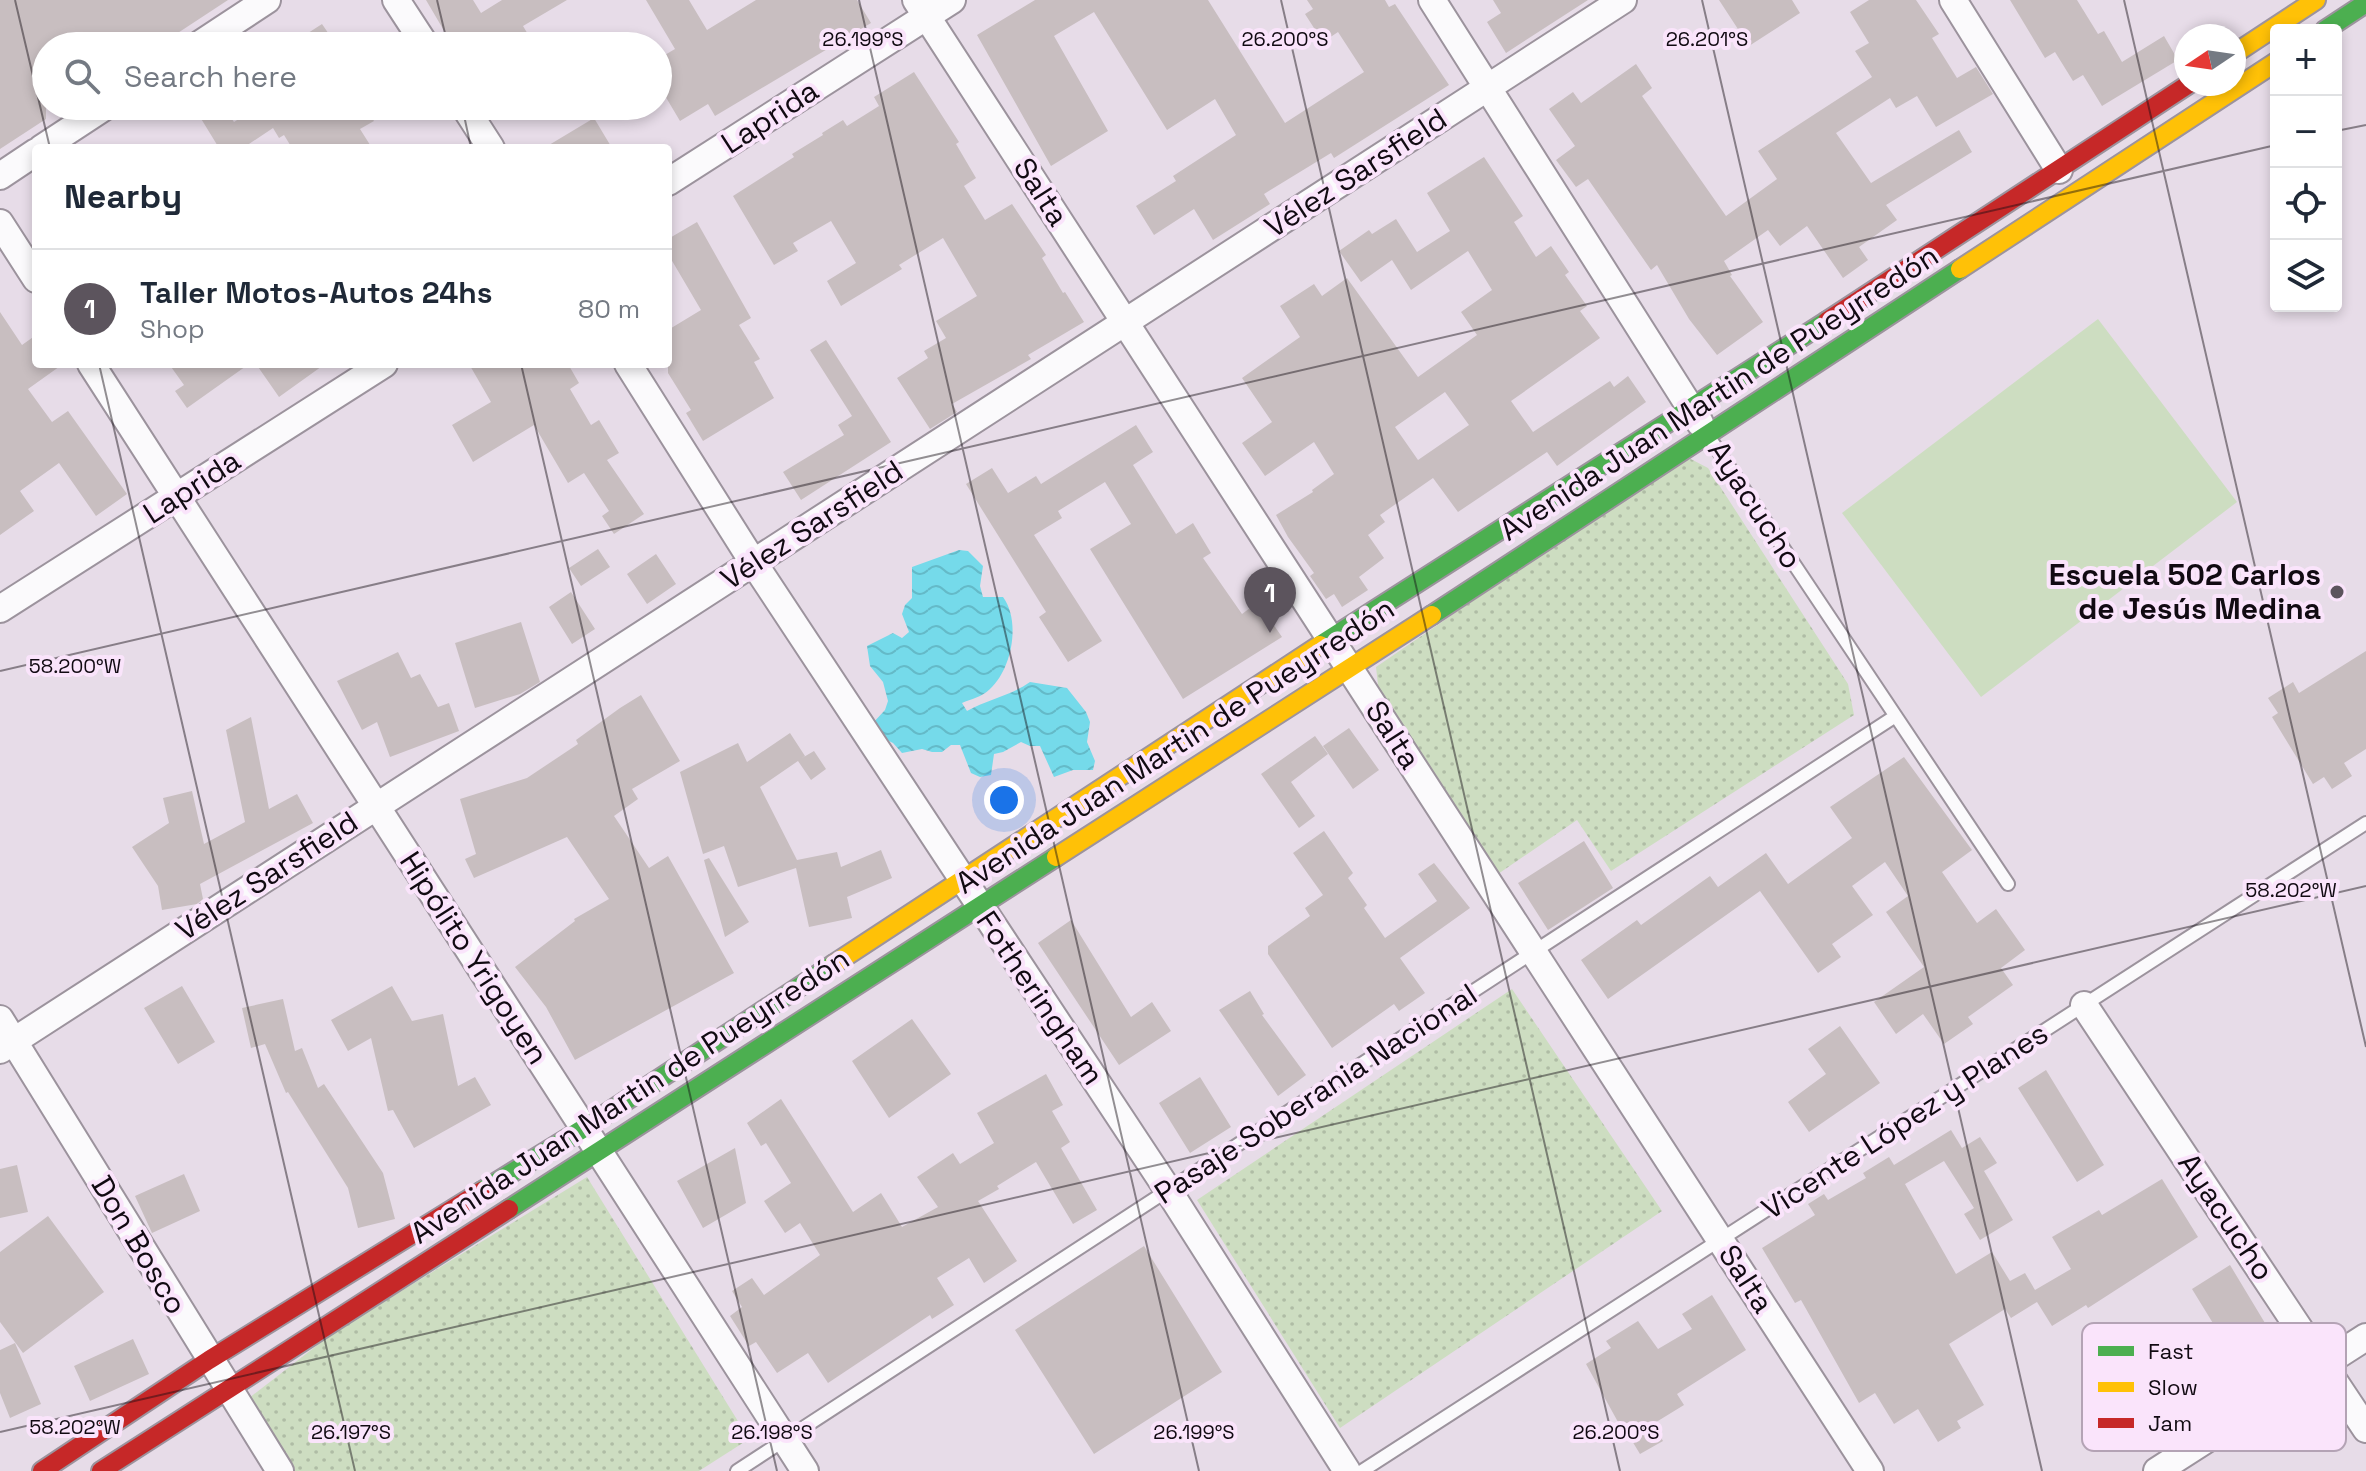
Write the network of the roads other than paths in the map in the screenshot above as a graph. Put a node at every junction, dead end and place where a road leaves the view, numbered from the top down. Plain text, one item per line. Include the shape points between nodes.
1 (267, 0) edge
2 (396, 0) edge
3 (952, 0) edge
4 (1432, 0) edge
5 (1623, 0) edge
6 (1953, 0) edge
7 (2316, 0) edge
8 (2366, 3) edge
9 (922, 8) edge
10 (2334, 24) edge
11 (218, 32) edge
12 (417, 32) edge
13 (2246, 46) edge
14 (2270, 66) edge
15 (1488, 88) junction
16 (2174, 94) edge
17 (85, 120) edge
18 (473, 120) edge
19 (48, 144) edge
20 (488, 144) edge
21 (32, 155) edge
22 (2059, 170) junction
23 (0, 176) edge
24 (672, 179) edge
25 (0, 223) edge
26 (32, 273) edge
27 (1125, 322) junction
28 (94, 368) edge
29 (378, 368) edge
30 (631, 368) edge
31 (1691, 410) junction
32 (1707, 434) junction
33 (177, 497) junction
34 (753, 562) junction
35 (0, 609) edge
36 (1330, 639) junction
37 (1349, 667) junction
38 (1894, 717) junction
39 (376, 806) junction
40 (2366, 823) edge
41 (962, 880) junction
42 (2008, 884) dead end
43 (978, 906) junction
44 (1535, 952) junction
45 (2084, 1005) junction
46 (5, 1036) edge
47 (591, 1139) junction
48 (1168, 1190) junction
49 (1721, 1240) junction
50 (2297, 1323) edge
51 (2366, 1337) edge
52 (2346, 1350) edge
53 (209, 1360) junction
54 (229, 1389) junction
55 (2346, 1398) edge
56 (2366, 1429) edge
57 (785, 1440) junction
58 (2188, 1451) edge
59 (42, 1471) edge
60 (101, 1471) edge
61 (280, 1471) edge
62 (737, 1471) edge
63 (805, 1471) edge
64 (1347, 1471) edge
65 (1362, 1471) edge
66 (1870, 1471) edge
67 (2157, 1471) edge

1 - 11 street
2 - 12 street
3 - 9 street, Laprida
4 - 15 street, Ayacucho
5 - 15 street, Vélez Sarsfield
6 - 22 street
7 - 13 main road
8 - 10 main road
9 - 24 street, Laprida
9 - 27 street, Salta
14 - 32 main road, Avenida Juan Martin de Pueyrredón
15 - 27 street, Vélez Sarsfield
15 - 31 street, Ayacucho
16 - 22 main road, Avenida Juan Martin de Pueyrredón
17 - 19 street
18 - 20 street
21 - 23 street
22 - 31 main road, Avenida Juan Martin de Pueyrredón
25 - 26 street
27 - 34 street, Vélez Sarsfield
27 - 36 street, Salta
28 - 33 street, Hipólito Yrigoyen
29 - 33 street, Laprida
30 - 34 street, Fotheringham
31 - 32 street, Ayacucho
31 - 36 main road, Avenida Juan Martin de Pueyrredón
32 - 37 main road, Avenida Juan Martin de Pueyrredón
32 - 38 lane, Ayacucho
33 - 35 street, Laprida
33 - 39 street, Hipólito Yrigoyen
34 - 39 street, Vélez Sarsfield
34 - 41 street, Fotheringham
36 - 37 street, Salta
36 - 41 main road, Avenida Juan Martin de Pueyrredón
37 - 43 main road, Avenida Juan Martin de Pueyrredón
37 - 44 street, Salta
38 - 42 lane, Ayacucho
38 - 44 lane, Pasaje Soberania Nacional
39 - 46 street, Vélez Sarsfield
39 - 47 street, Hipólito Yrigoyen
40 - 45 lane, Vicente López y Planes
41 - 43 street, Fotheringham
41 - 47 main road, Avenida Juan Martin de Pueyrredón
43 - 47 main road, Avenida Juan Martin de Pueyrredón
43 - 48 street, Fotheringham
44 - 48 lane, Pasaje Soberania Nacional
44 - 49 street, Salta
45 - 49 lane, Vicente López y Planes
45 - 50 street, Ayacucho
46 - 53 street, Don Bosco
47 - 53 main road, Avenida Juan Martin de Pueyrredón
47 - 54 main road, Avenida Juan Martin de Pueyrredón
47 - 57 street, Hipólito Yrigoyen
48 - 57 lane, Pasaje Soberania Nacional
48 - 64 street, Fotheringham
49 - 65 lane, Vicente López y Planes
49 - 66 street, Salta
51 - 52 street
53 - 54 street, Don Bosco
53 - 59 main road, Avenida Juan Martin de Pueyrredón
54 - 60 main road, Avenida Juan Martin de Pueyrredón
54 - 61 street, Don Bosco
55 - 56 street, Ayacucho
57 - 62 lane, Pasaje Soberania Nacional
57 - 63 street, Hipólito Yrigoyen
58 - 67 street

